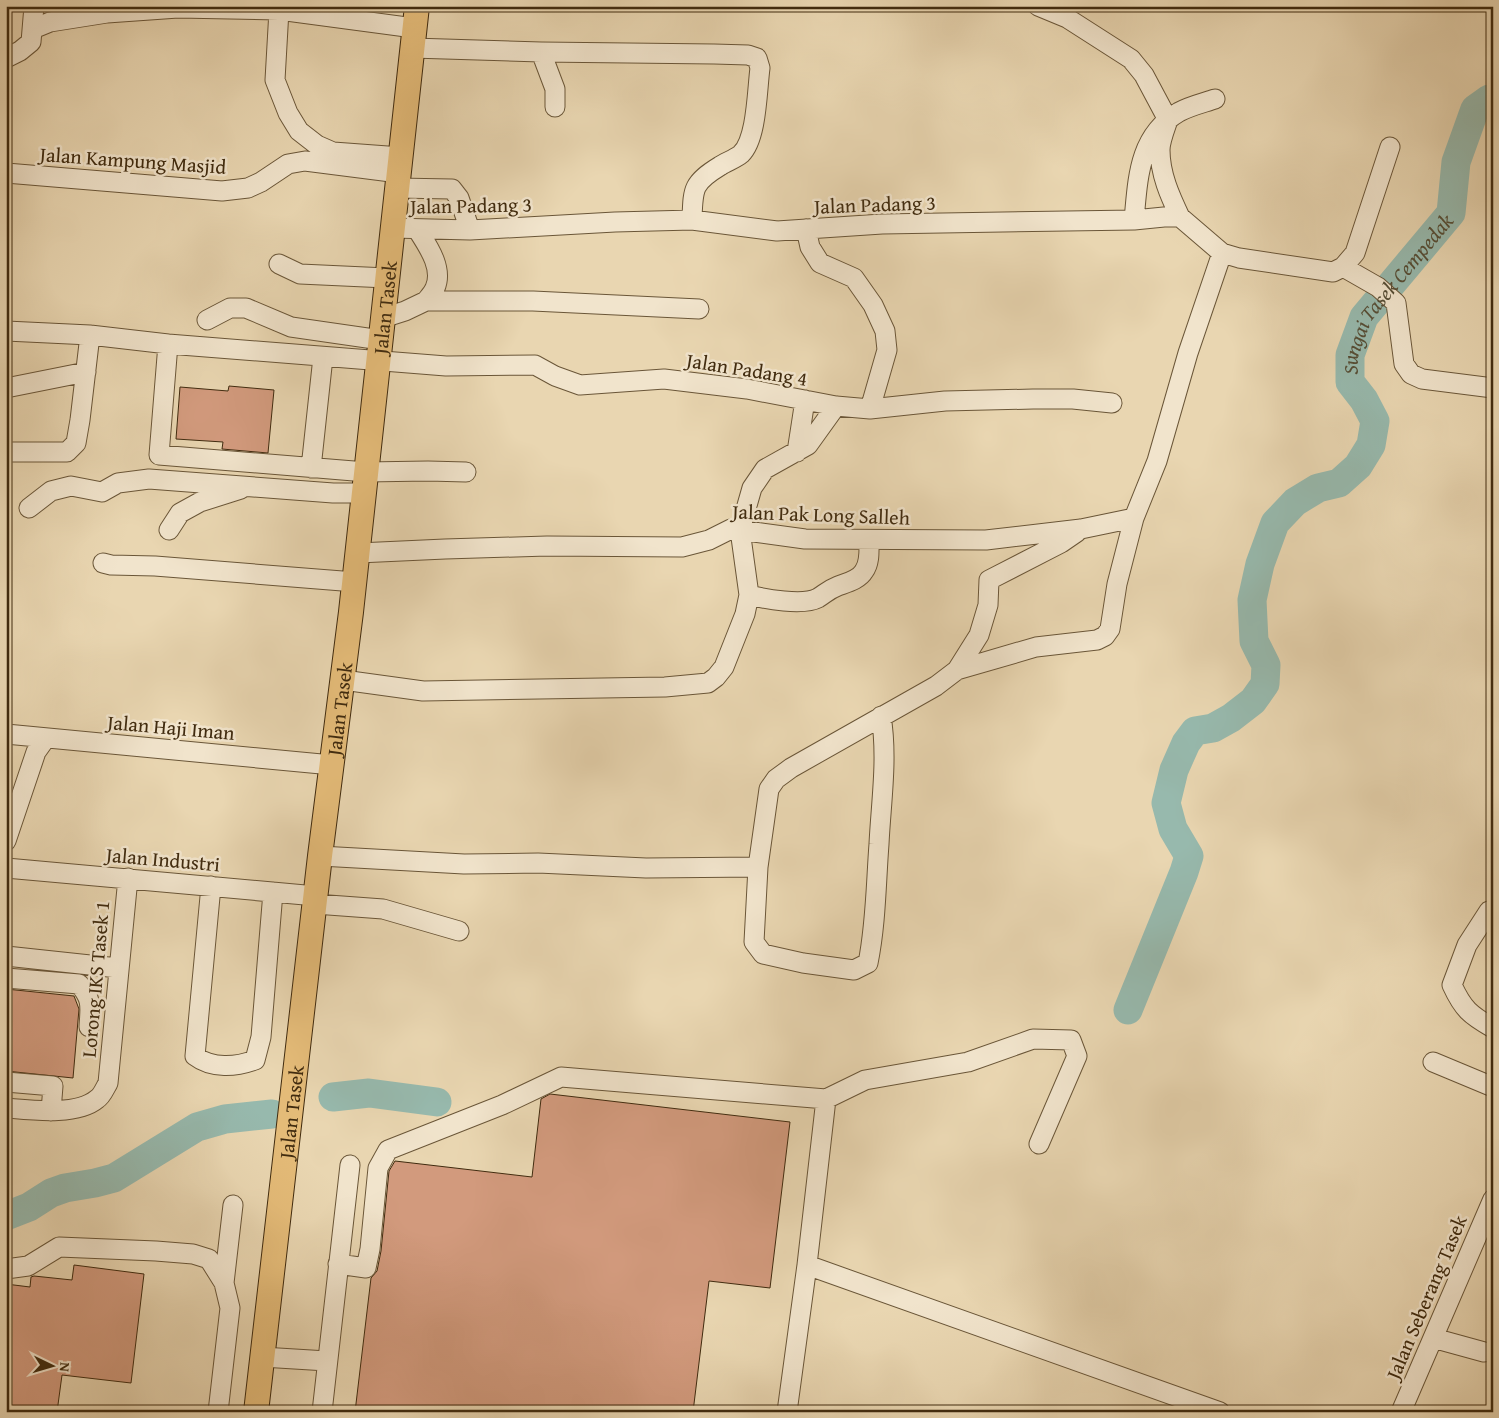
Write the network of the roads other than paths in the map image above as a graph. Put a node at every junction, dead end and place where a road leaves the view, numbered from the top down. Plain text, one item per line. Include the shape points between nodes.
1 (34, 6) edge
2 (1038, 6) edge
3 (178, 7) edge
4 (279, 10) junction
5 (415, 27) edge
6 (33, 29) junction
7 (541, 52) junction
8 (6, 58) edge
9 (1215, 98) dead end
10 (555, 107) dead end
11 (1168, 120) junction
12 (1390, 147) dead end
13 (6, 173) edge
14 (399, 173) junction
15 (1180, 217) junction
16 (692, 220) junction
17 (1134, 220) junction
18 (393, 228) junction
19 (417, 229) junction
20 (470, 230) junction
21 (806, 230) junction
22 (1222, 253) junction
23 (279, 264) dead end
24 (1343, 267) junction
25 (387, 278) junction
26 (426, 301) junction
27 (699, 309) dead end
28 (207, 320) dead end
29 (6, 331) edge
30 (90, 335) junction
31 (381, 340) junction
32 (168, 344) junction
33 (323, 357) junction
34 (86, 372) junction
35 (6, 388) edge
36 (1493, 388) edge
37 (804, 400) junction
38 (1112, 403) dead end
39 (836, 406) junction
40 (870, 408) junction
41 (6, 452) edge
42 (797, 452) junction
43 (311, 468) junction
44 (466, 472) dead end
45 (365, 483) junction
46 (252, 486) junction
47 (29, 508) dead end
48 (1134, 518) junction
49 (1081, 529) junction
50 (169, 530) dead end
51 (740, 530) junction
52 (869, 541) junction
53 (358, 554) junction
54 (103, 563) dead end
55 (354, 582) junction
56 (749, 595) junction
57 (957, 670) junction
58 (343, 680) junction
59 (881, 716) junction
60 (6, 734) edge
61 (46, 738) junction
62 (332, 765) junction
63 (6, 841) edge
64 (320, 856) junction
65 (758, 867) junction
66 (6, 868) edge
67 (128, 878) junction
68 (211, 886) junction
69 (273, 892) junction
70 (315, 900) junction
71 (1493, 910) edge
72 (459, 931) dead end
73 (6, 956) edge
74 (118, 968) junction
75 (6, 978) edge
76 (89, 1027) dead end
77 (1493, 1028) edge
78 (1434, 1062) dead end
79 (6, 1082) edge
80 (1493, 1087) edge
81 (826, 1099) junction
82 (6, 1108) edge
83 (51, 1111) junction
84 (1039, 1144) dead end
85 (350, 1164) dead end
86 (1493, 1199) edge
87 (233, 1205) dead end
88 (1486, 1235) edge
89 (338, 1264) junction
90 (807, 1265) junction
91 (6, 1269) edge
92 (224, 1282) junction
93 (1433, 1338) junction
94 (1484, 1352) dead end
95 (262, 1357) junction
96 (327, 1361) junction
97 (218, 1412) edge
98 (256, 1412) edge
99 (322, 1412) edge
100 (787, 1412) edge
101 (1220, 1412) edge
102 (1401, 1412) edge

1 - 6 street
2 - 11 street via 1067,18 1131,59 1144,75
3 - 4 street
3 - 6 street via 107,13 50,22
4 - 5 street
4 - 14 street via 275,80 299,131 333,152
5 - 7 street
5 - 14 main road, Jalan Tasek
6 - 8 street via 30,42
7 - 10 street via 555,89
7 - 16 street via 714,54 757,58 760,68 753,132 741,154 701,180 693,191
9 - 11 street
11 - 15 street via 1159,148 1170,197
11 - 17 street via 1151,139 1141,161
12 - 24 street via 1355,253
13 - 14 street, Jalan Kampung Masjid via 222,191 248,188 288,164 305,160
14 - 18 main road, Jalan Tasek
14 - 20 street via 452,189 459,198
15 - 17 street, Jalan Padang 3
15 - 22 street
16 - 20 street, Jalan Padang 3
16 - 21 street, Jalan Padang 3 via 777,231
17 - 21 street, Jalan Padang 3 via 882,224
18 - 19 street, Jalan Padang 3
18 - 25 main road, Jalan Tasek
19 - 20 street, Jalan Padang 3
19 - 26 street via 438,270 436,287
21 - 40 street via 810,247 820,263 854,278 873,305 885,331 887,350
22 - 24 street via 1333,272
22 - 48 street via 1188,353 1157,461
23 - 25 street via 300,274
24 - 36 street via 1378,286 1396,303 1404,364 1411,374 1422,379
25 - 31 main road, Jalan Tasek
26 - 27 street via 533,301
26 - 31 street via 405,311
28 - 31 street via 230,308 246,308 292,327
29 - 30 street
30 - 32 street
30 - 34 street
31 - 33 street
31 - 37 street, Jalan Padang 4 via 446,366 535,365 580,385 664,379
31 - 45 main road, Jalan Tasek
32 - 33 street
32 - 43 street via 159,456
33 - 43 street
34 - 35 street
34 - 41 street via 76,444 67,452
37 - 39 street, Jalan Padang 4
37 - 42 street
38 - 40 street, Jalan Padang 4 via 1033,399 945,401
39 - 40 street, Jalan Padang 4
39 - 42 street via 808,445
42 - 51 street via 765,469 752,488
43 - 45 street
44 - 45 street via 428,471
45 - 46 street via 333,493
45 - 53 main road, Jalan Tasek
46 - 47 street via 149,480 118,483 102,492 71,486 51,491
46 - 50 street via 200,502 180,513
48 - 49 street, Jalan Pak Long Salleh
48 - 57 street via 1117,584 1110,629 1105,636 1097,640 1036,647
49 - 52 street, Jalan Pak Long Salleh via 986,540
49 - 57 street via 988,580 988,605 979,635
51 - 52 street, Jalan Pak Long Salleh via 805,540
51 - 53 street, Jalan Pak Long Salleh via 731,529 709,540 682,547 445,548
51 - 56 street
52 - 56 street via 864,572 817,599 774,601
53 - 55 main road, Jalan Tasek
54 - 55 street
55 - 58 main road, Jalan Tasek
56 - 58 street via 724,667 708,683 665,687 423,691
57 - 59 street via 936,686
58 - 62 main road, Jalan Tasek
59 - 65 street via 776,780 769,789
59 - 65 street via 883,775 868,963 854,970 763,954 754,942
60 - 61 street, Jalan Haji Iman
61 - 62 street, Jalan Haji Iman
61 - 63 street via 36,752
62 - 64 main road, Jalan Tasek
64 - 65 street via 464,864
64 - 70 main road, Jalan Tasek
66 - 67 street, Jalan Industri
67 - 68 street, Jalan Industri
67 - 74 street, Lorong IKS Tasek 1
68 - 69 street, Jalan Industri
68 - 69 street via 195,1056 203,1062 218,1065 255,1060 261,1037
69 - 70 street, Jalan Industri
70 - 72 street, Jalan Industri via 383,909
70 - 95 main road, Jalan Tasek
71 - 77 street via 1489,911 1467,945 1452,985 1472,1016
73 - 74 street
74 - 83 street, Lorong IKS Tasek 1 via 108,1083 98,1099 78,1108
75 - 76 street via 79,984 88,995
78 - 80 street
79 - 83 street via 53,1086
81 - 84 street via 865,1080 968,1062 1034,1039 1071,1040 1077,1056
81 - 89 street via 561,1077 502,1105 388,1150 378,1168 366,1268
81 - 90 street
82 - 83 street
85 - 89 street
86 - 88 street, Jalan Seberang Tasek
87 - 92 street
88 - 93 street, Jalan Seberang Tasek
89 - 96 street
90 - 100 street
90 - 101 street
91 - 92 street via 28,1266 59,1247 156,1251 193,1254 209,1259
92 - 97 street via 230,1308
93 - 94 street
93 - 102 street, Jalan Seberang Tasek
95 - 96 street
95 - 98 main road, Jalan Tasek
96 - 99 street

